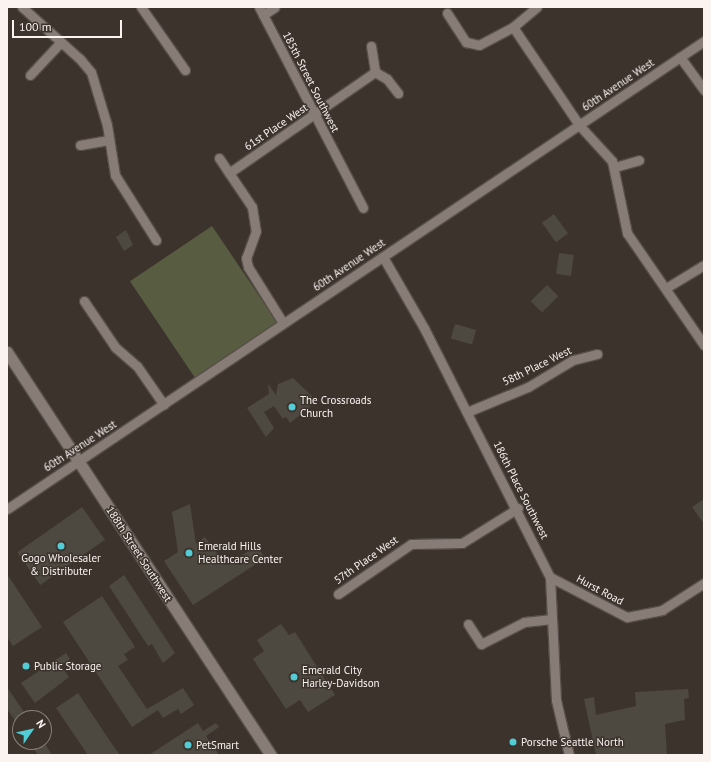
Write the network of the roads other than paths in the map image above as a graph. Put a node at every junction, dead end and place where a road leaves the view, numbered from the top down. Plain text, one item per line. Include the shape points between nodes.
1 (22, 7) edge
2 (141, 7) edge
3 (275, 7) edge
4 (537, 7) edge
5 (261, 11) edge
6 (447, 13) dead end
7 (513, 27) junction
8 (704, 41) edge
9 (61, 42) junction
10 (371, 46) dead end
11 (680, 57) junction
12 (185, 70) dead end
13 (375, 72) junction
14 (30, 75) dead end
15 (704, 90) edge
16 (398, 93) dead end
17 (315, 115) junction
18 (579, 125) junction
19 (109, 140) junction
20 (80, 145) dead end
21 (219, 158) dead end
22 (639, 160) dead end
23 (615, 166) junction
24 (229, 173) junction
25 (363, 208) dead end
26 (156, 240) dead end
27 (383, 257) junction
28 (704, 265) edge
29 (666, 288) junction
30 (84, 301) dead end
31 (283, 323) junction
32 (704, 345) edge
33 (7, 352) edge
34 (597, 354) dead end
35 (164, 405) junction
36 (467, 412) junction
37 (78, 462) junction
38 (518, 508) junction
39 (7, 509) edge
40 (550, 577) junction
41 (704, 583) edge
42 (338, 594) dead end
43 (552, 619) junction
44 (468, 624) dead end
45 (271, 755) edge
46 (569, 755) edge

1 - 9 street
2 - 12 street
3 - 5 street
4 - 7 street
5 - 17 street, 185th Street Southwest
6 - 7 street via 466,42 479,45
7 - 18 street
8 - 11 street, 60th Avenue West
9 - 14 street
9 - 19 street via 91,72
10 - 13 street
11 - 15 street
11 - 18 street, 60th Avenue West
13 - 16 street via 387,79
13 - 17 street, 61st Place West
17 - 24 street, 61st Place West
17 - 25 street, 185th Street Southwest
18 - 23 street
18 - 27 street, 60th Avenue West
19 - 20 street
19 - 26 street via 115,175
21 - 24 street
22 - 23 street
23 - 29 street via 627,232
24 - 31 street via 255,216 256,231 246,258 248,267
27 - 31 street, 60th Avenue West
27 - 36 street, 186th Place Southwest
28 - 29 street
29 - 32 street
30 - 35 street via 115,347 137,366
31 - 35 street, 60th Avenue West
33 - 37 street, 188th Street Southwest
34 - 36 street, 58th Place West via 573,360 528,387
35 - 37 street, 60th Avenue West
36 - 38 street, 186th Place Southwest
37 - 39 street, 60th Avenue West
37 - 45 street, 188th Street Southwest
38 - 40 street, 186th Place Southwest
38 - 42 street, 57th Place West via 462,543 410,544
40 - 41 street, Hurst Road via 627,617 662,610
40 - 43 street, 186th Place Southwest
43 - 44 street via 524,622 481,644
43 - 46 street, 186th Place Southwest via 556,700

